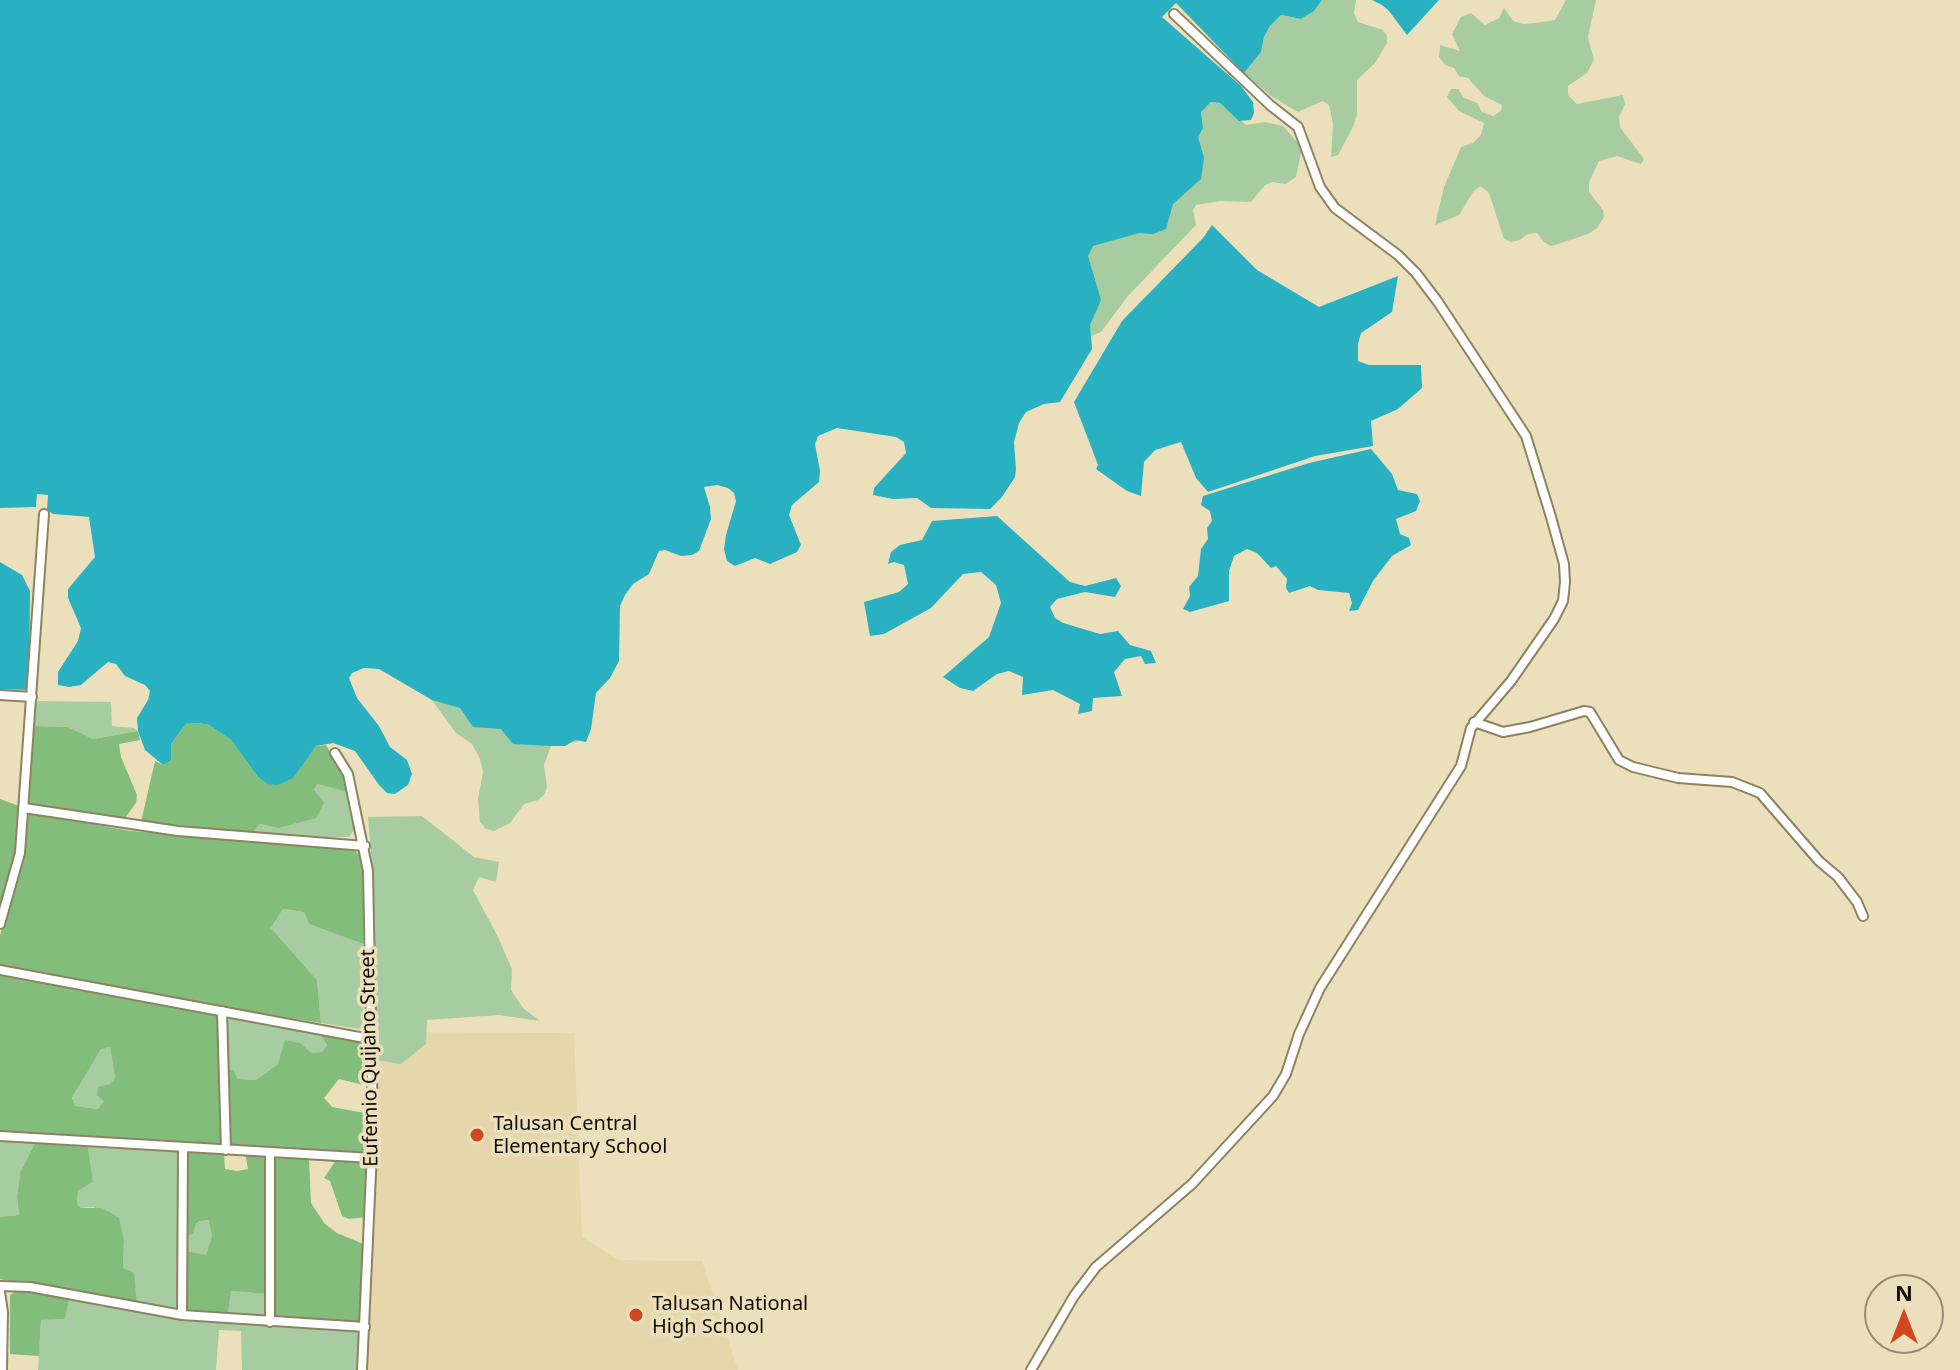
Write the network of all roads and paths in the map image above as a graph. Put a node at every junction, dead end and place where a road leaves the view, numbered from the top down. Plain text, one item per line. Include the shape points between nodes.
1 (1174, 14) dead end
2 (44, 514) dead end
3 (0, 695) edge
4 (32, 697) junction
5 (1474, 722) junction
6 (335, 753) dead end
7 (24, 808) junction
8 (365, 846) junction
9 (4, 893) edge
10 (1863, 916) dead end
11 (0, 924) edge
12 (0, 970) edge
13 (222, 1011) junction
14 (370, 1039) junction
15 (0, 1136) edge
16 (183, 1148) junction
17 (226, 1150) junction
18 (270, 1153) junction
19 (372, 1158) junction
20 (0, 1286) edge
21 (0, 1292) edge
22 (182, 1315) junction
23 (270, 1322) junction
24 (365, 1327) junction
25 (2, 1370) edge
26 (362, 1370) edge
27 (1031, 1370) edge

1 - 5 street via 1298,127 1320,187 1335,208 1416,273 1526,436 1564,564 1563,601 1511,681
2 - 4 street
3 - 4 street
4 - 7 street
5 - 10 street via 1503,732 1590,712 1619,760 1633,767 1678,778 1732,782 1760,793 1838,877
5 - 27 street via 1461,766 1320,988 1273,1096 1192,1184 1096,1267
6 - 8 street, Eufemio Quijano Street via 348,774
7 - 8 street via 167,830
7 - 9 street via 20,853
8 - 14 street, Eufemio Quijano Street
9 - 11 street
12 - 13 street
13 - 14 street
13 - 17 street
14 - 19 street, Eufemio Quijano Street
15 - 16 street
16 - 17 street
16 - 22 street
17 - 18 street
18 - 19 street
18 - 23 street
19 - 24 street, Eufemio Quijano Street
20 - 22 street
21 - 25 street
22 - 23 street
23 - 24 street
24 - 26 street, Eufemio Quijano Street

